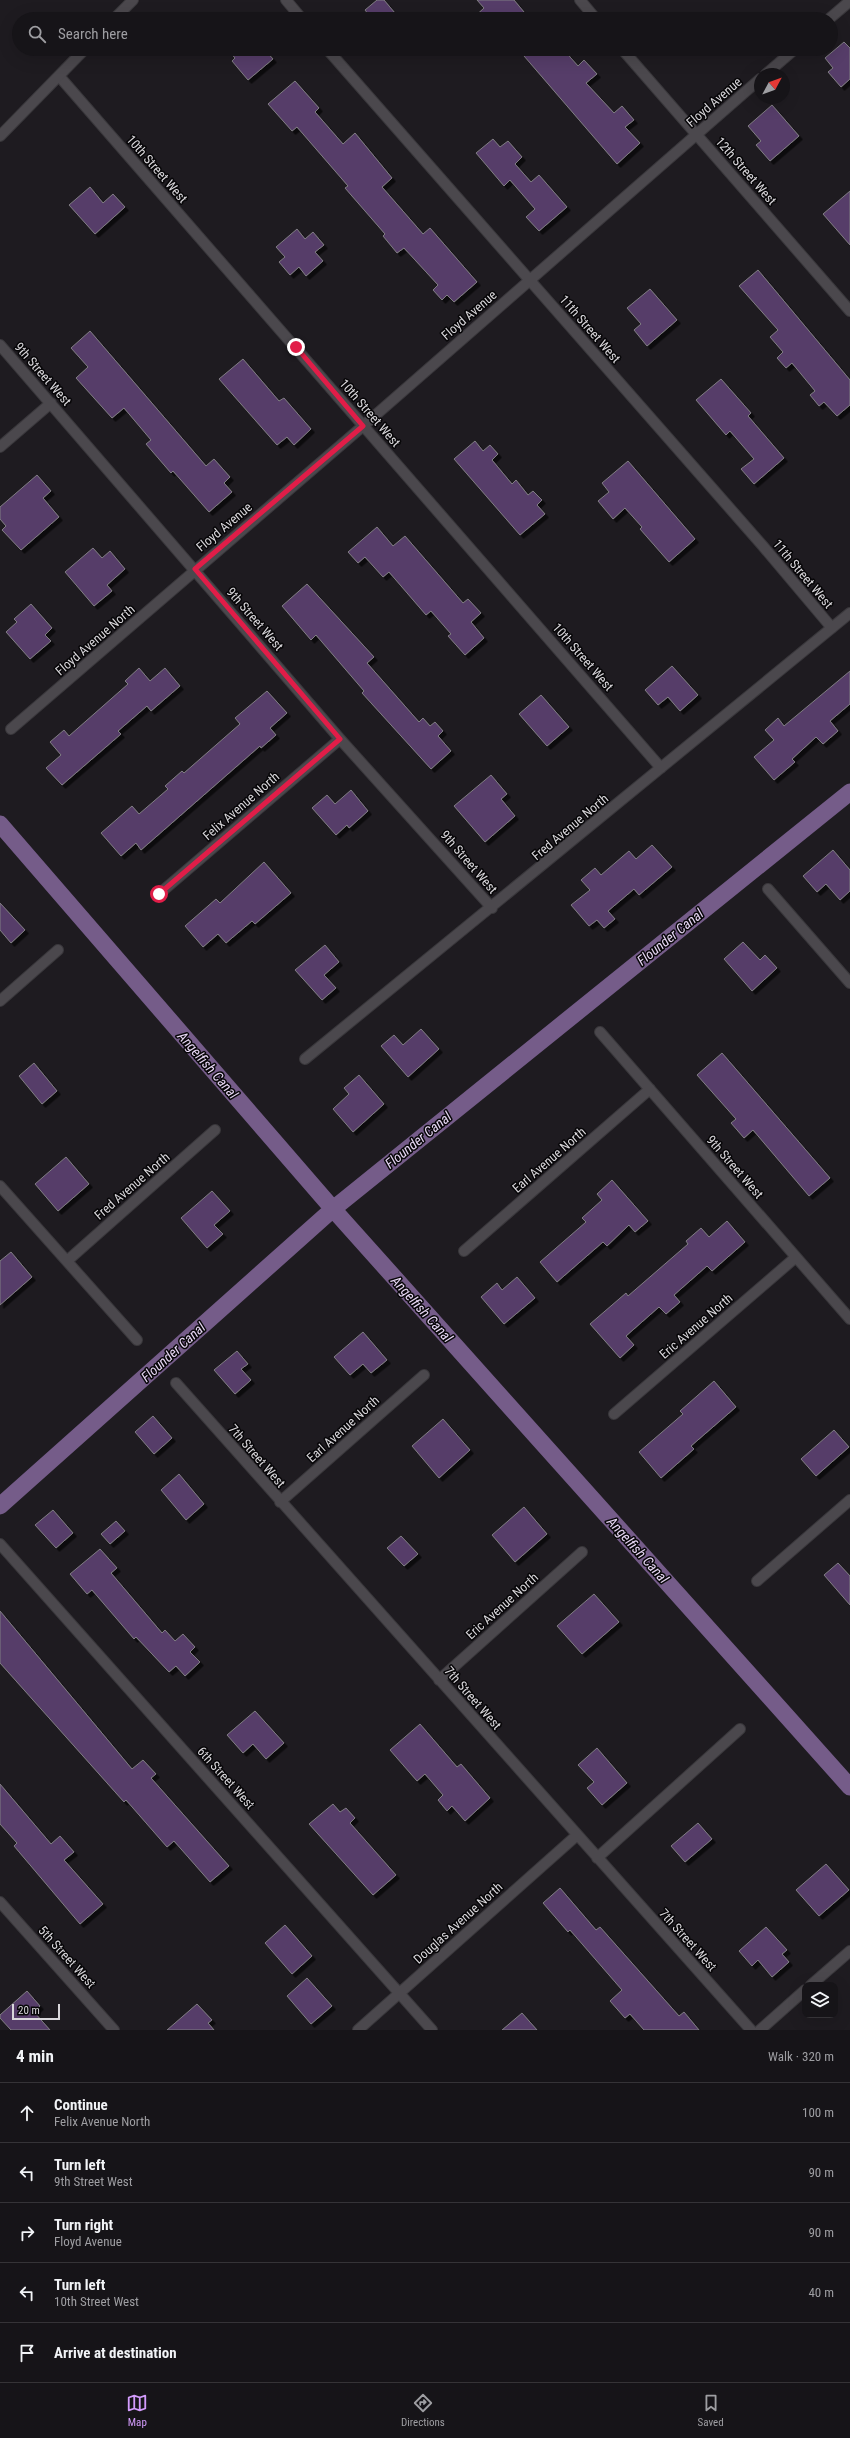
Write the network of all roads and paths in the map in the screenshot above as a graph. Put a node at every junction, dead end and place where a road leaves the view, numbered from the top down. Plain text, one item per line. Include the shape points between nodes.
1 (133, 0) edge
2 (286, 0) edge
3 (580, 0) edge
4 (850, 1) edge
5 (121, 12) edge
6 (296, 12) edge
7 (590, 12) edge
8 (837, 12) edge
9 (78, 56) edge
10 (333, 56) edge
11 (628, 56) edge
12 (787, 56) edge
13 (773, 68) edge
14 (59, 76) junction
15 (754, 84) edge
16 (696, 134) junction
17 (0, 136) edge
18 (530, 279) junction
19 (850, 311) edge
20 (0, 345) edge
21 (51, 403) junction
22 (363, 426) junction
23 (0, 447) edge
24 (195, 569) junction
25 (850, 613) edge
26 (832, 628) junction
27 (11, 729) dead end
28 (340, 739) junction
29 (662, 768) junction
30 (768, 889) dead end
31 (159, 894) dead end
32 (492, 908) junction
33 (58, 950) dead end
34 (850, 983) edge
35 (0, 1001) edge
36 (600, 1032) dead end
37 (305, 1059) dead end
38 (650, 1089) junction
39 (215, 1130) dead end
40 (0, 1186) edge
41 (464, 1251) dead end
42 (796, 1258) junction
43 (67, 1261) junction
44 (850, 1319) edge
45 (137, 1340) dead end
46 (424, 1375) dead end
47 (176, 1383) dead end
48 (614, 1414) dead end
49 (850, 1500) edge
50 (280, 1502) junction
51 (0, 1544) edge
52 (582, 1552) dead end
53 (757, 1581) dead end
54 (439, 1680) junction
55 (740, 1730) dead end
56 (576, 1836) junction
57 (597, 1858) junction
58 (0, 1902) edge
59 (850, 1951) edge
60 (814, 1982) edge
61 (399, 1993) junction
62 (802, 1993) edge
63 (114, 2030) edge
64 (358, 2030) edge
65 (432, 2030) edge
66 (751, 2030) edge
67 (760, 2030) edge

1 - 5 street
2 - 6 street
3 - 7 street
4 - 8 street
9 - 14 street
10 - 18 street, 11th Street West
11 - 16 street, 12th Street West
12 - 13 street
14 - 17 street
14 - 22 street, 10th Street West
15 - 16 street, Floyd Avenue
16 - 18 street, Floyd Avenue
16 - 19 street, 12th Street West
18 - 22 street, Floyd Avenue
18 - 26 street, 11th Street West
20 - 21 street, 9th Street West
21 - 23 street
21 - 24 street, 9th Street West
22 - 24 street, Floyd Avenue
22 - 29 street, 10th Street West
24 - 27 street, Floyd Avenue North
24 - 28 street, 9th Street West
25 - 26 street, Fred Avenue North
26 - 29 street, Fred Avenue North
28 - 31 street, Felix Avenue North
28 - 32 street, 9th Street West
29 - 32 street, Fred Avenue North
30 - 34 street
32 - 37 street, Fred Avenue North
33 - 35 street
36 - 38 street, 9th Street West
38 - 41 street, Earl Avenue North
38 - 42 street, 9th Street West
39 - 43 street, Fred Avenue North
40 - 43 street
42 - 44 street, 9th Street West
42 - 48 street, Eric Avenue North
43 - 45 street
46 - 50 street, Earl Avenue North
47 - 50 street, 7th Street West
49 - 53 street
50 - 54 street, 7th Street West
51 - 61 street, 6th Street West
52 - 54 street, Eric Avenue North
54 - 56 street, 7th Street West
55 - 57 street
56 - 57 street, 7th Street West
56 - 61 street, Douglas Avenue North
57 - 66 street, 7th Street West
58 - 63 street, 5th Street West
59 - 60 street
61 - 64 street, Douglas Avenue North
61 - 65 street, 6th Street West
62 - 67 street

